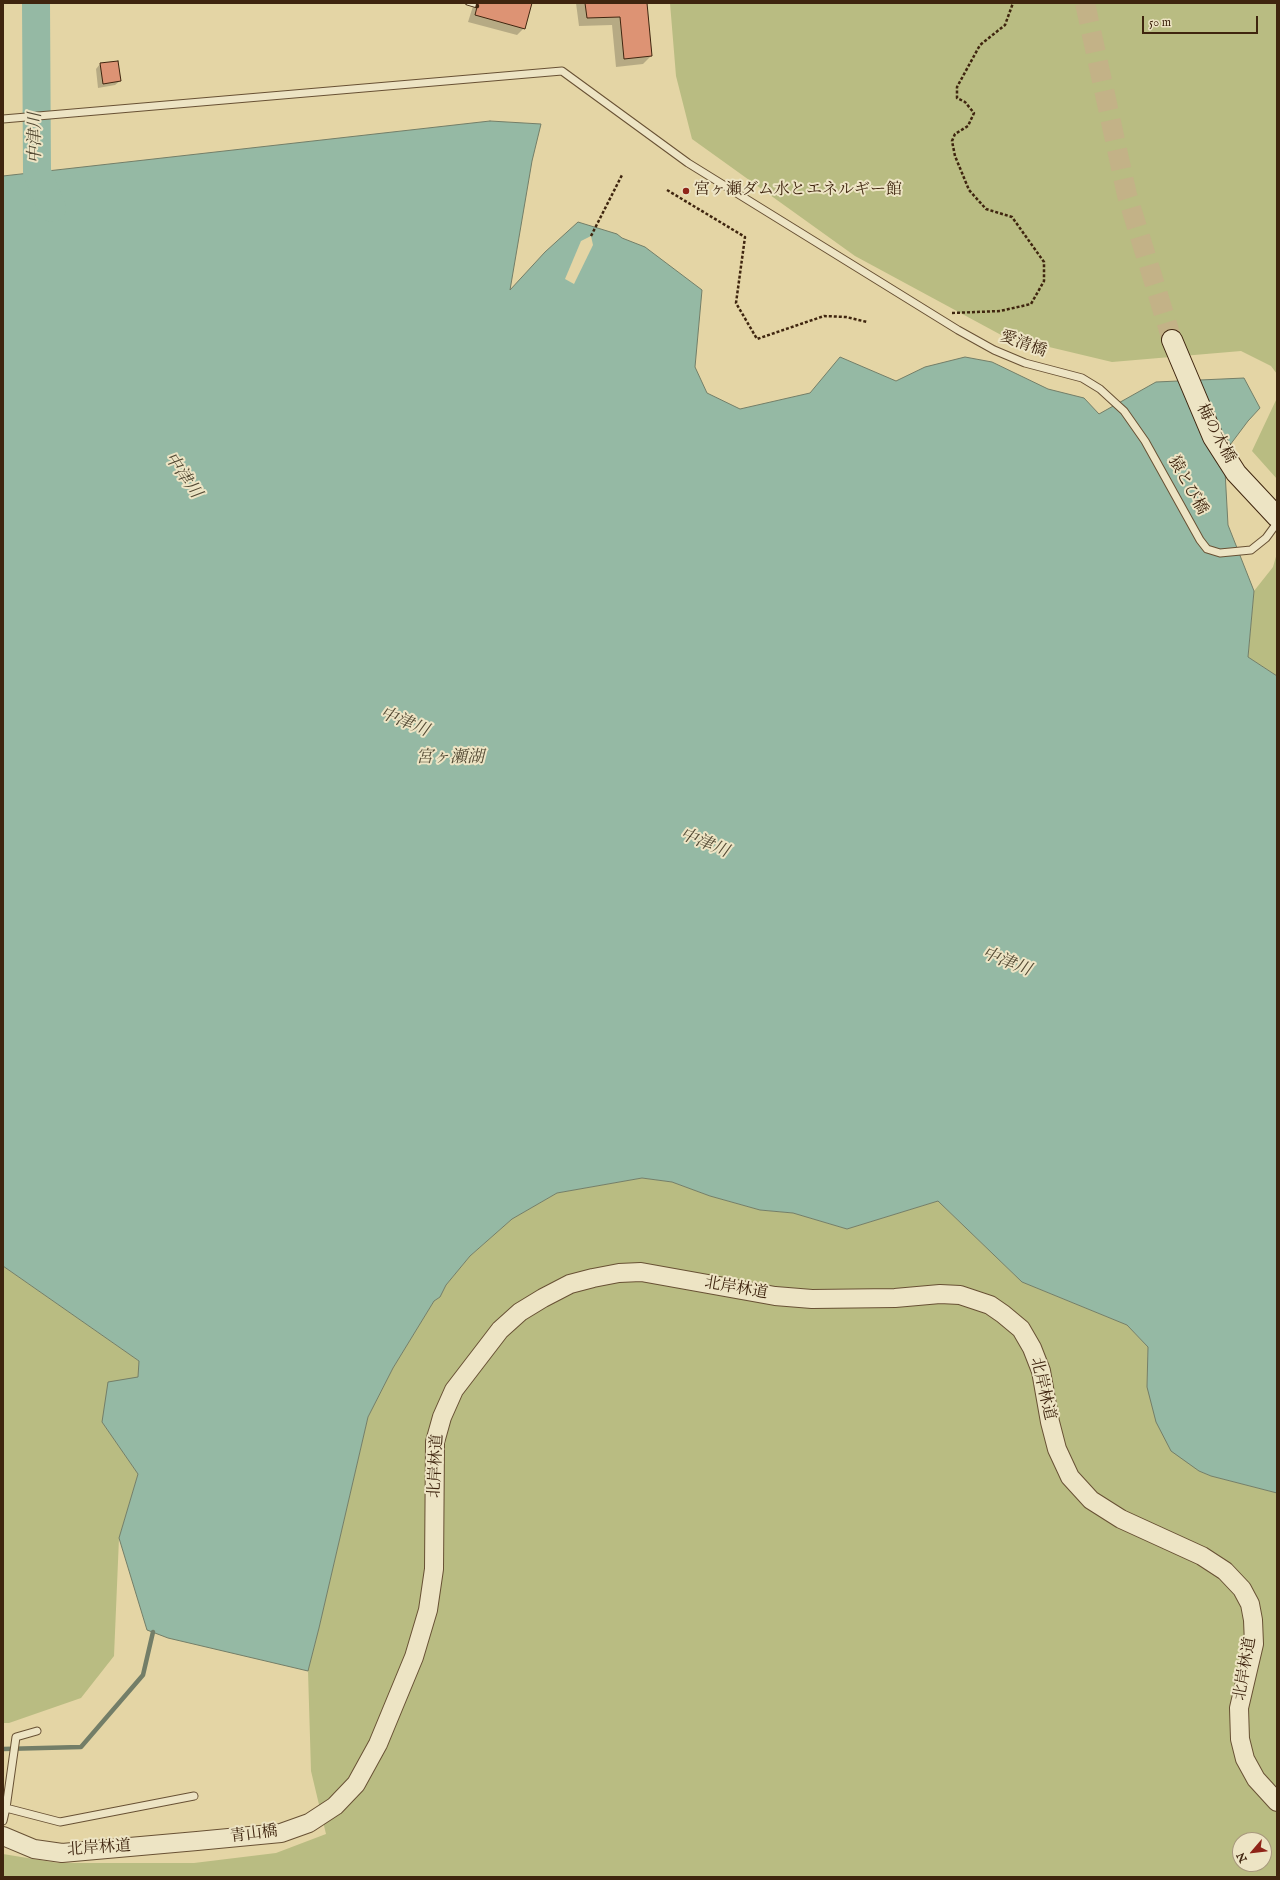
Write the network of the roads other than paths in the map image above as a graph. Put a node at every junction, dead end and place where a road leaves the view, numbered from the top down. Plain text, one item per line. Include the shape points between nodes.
1 (3, 119) edge
2 (1172, 340) tunnel mouth
3 (1100, 389) joint
4 (1277, 517) edge
5 (1277, 523) edge
6 (38, 1730) dead end
7 (194, 1796) dead end
8 (1273, 1798) edge
9 (6, 1808) junction
10 (3, 1821) edge
11 (309, 1823) joint
12 (3, 1836) edge
13 (197, 1841) joint

1 - 3 lane, 愛清橋 via 562,71 688,163 958,330 994,350 1025,363 1082,378
2 - 4 main road, 梅の木橋 via 1213,437 1236,473
3 - 5 lane, 猿とび橋 via 1124,411 1145,441 1207,549 1220,553 1251,550 1266,538
6 - 9 lane via 16,1738
7 - 9 lane via 60,1822
8 - 11 street, 北岸林道 via 1256,1779 1245,1759 1239,1727 1239,1708 1254,1644 1250,1604 1242,1589 1225,1571 1202,1556 1121,1519 1091,1500 1070,1477 1057,1449 1041,1371 1032,1348 1021,1329 1003,1314 990,1305 960,1295 812,1299 775,1296 641,1272 619,1273 570,1284 520,1312 500,1330 454,1390 442,1416 435,1442 434,1569 428,1610 414,1657 378,1744 356,1784 335,1806
9 - 10 lane
11 - 13 street, 青山橋 via 281,1832
12 - 13 street, 北岸林道 via 34,1849 62,1853

